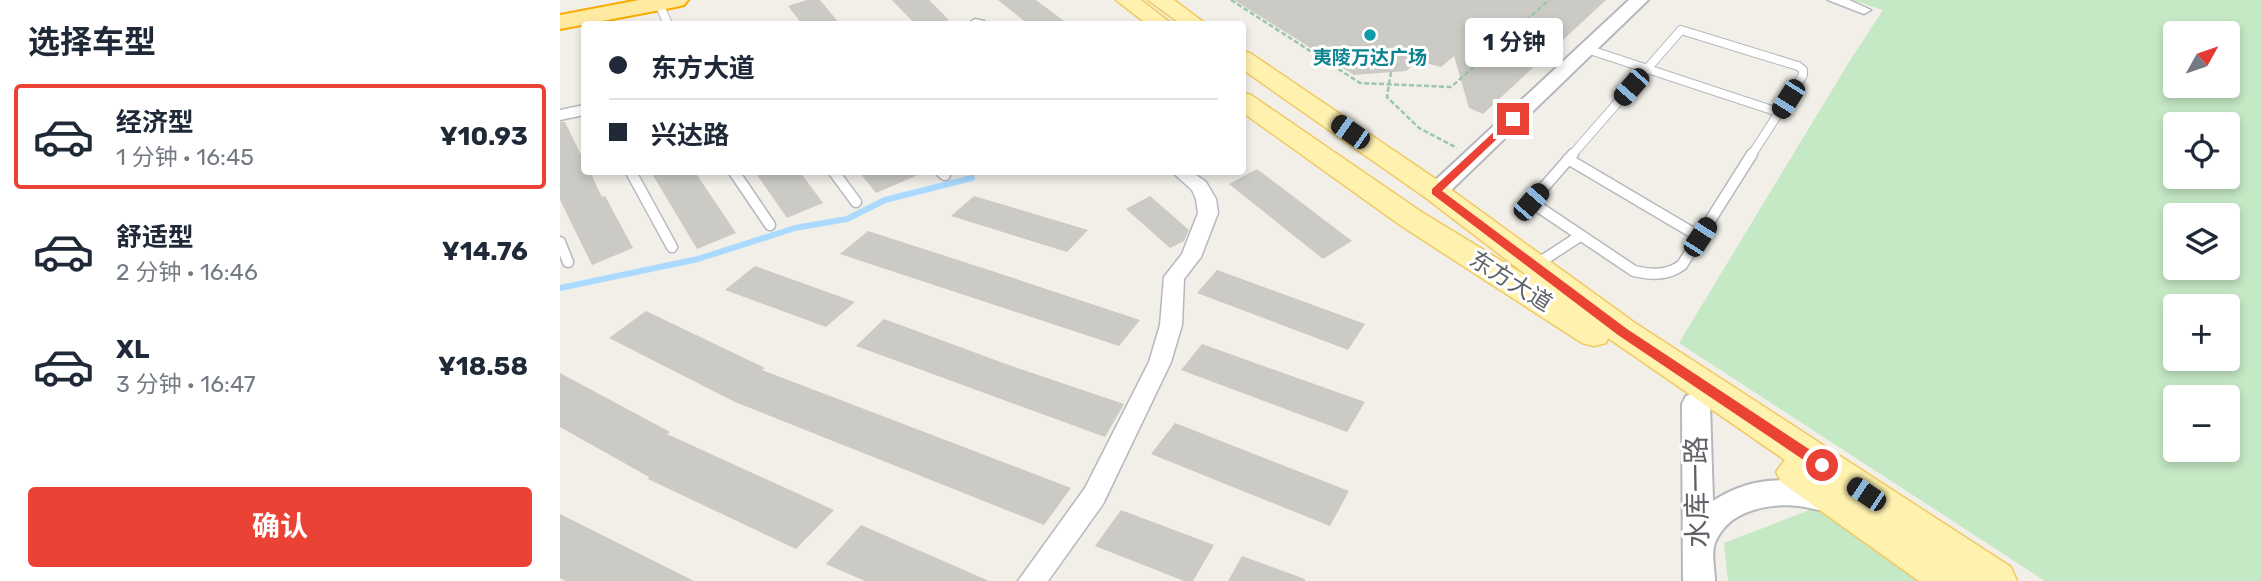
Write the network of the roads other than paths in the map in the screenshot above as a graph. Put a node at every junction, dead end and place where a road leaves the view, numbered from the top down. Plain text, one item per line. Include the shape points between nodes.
1 (577, 0) edge
2 (1106, 0) edge
3 (1127, 0) edge
4 (1143, 0) edge
5 (1159, 0) edge
6 (1639, 0) edge
7 (1835, 0) edge
8 (560, 3) edge
9 (668, 9) edge
10 (1864, 10) dead end
11 (1135, 21) edge
12 (1157, 21) edge
13 (1174, 21) edge
14 (1190, 21) edge
15 (560, 22) edge
16 (1587, 49) junction
17 (1246, 61) edge
18 (1647, 69) junction
19 (1246, 73) edge
20 (1246, 85) edge
21 (1246, 103) edge
22 (581, 111) edge
23 (1779, 112) dead end
24 (560, 115) edge
25 (1568, 159) junction
26 (633, 175) edge
27 (736, 175) edge
28 (836, 175) edge
29 (1185, 175) edge
30 (1436, 192) junction
31 (856, 202) dead end
32 (770, 225) dead end
33 (1580, 236) junction
34 (1700, 237) junction
35 (560, 242) edge
36 (672, 247) dead end
37 (568, 262) dead end
38 (1534, 266) junction
39 (1618, 339) junction
40 (1696, 404) junction
41 (1840, 504) junction
42 (1698, 541) junction
43 (1032, 581) edge
44 (1699, 581) edge
45 (1952, 581) edge
46 (1997, 581) edge

1 - 8 highway
2 - 11 main road
3 - 12 main road
4 - 13 main road
5 - 14 main road
6 - 16 street
7 - 10 street
9 - 15 highway
16 - 18 lane
16 - 30 street
17 - 30 main road, 东方大道
18 - 23 lane
18 - 25 lane
18 - 34 lane via 1681,30 1803,70
19 - 39 main road
20 - 39 main road
21 - 39 main road, 东方大道 via 1410,218
22 - 24 street
25 - 33 lane via 1531,202
25 - 34 lane
26 - 36 lane
27 - 32 lane
28 - 31 lane
29 - 43 street via 1199,186 1208,213 1191,257 1174,277 1171,325 1160,362 1094,496
30 - 38 main road, 东方大道
33 - 34 lane via 1634,271 1662,275 1682,265
33 - 38 lane
35 - 37 lane
38 - 39 main road, 东方大道
39 - 40 main road, 东方大道
39 - 46 main road, 东方大道
40 - 41 main road, 东方大道
40 - 42 street, 水库一路
41 - 42 street via 1807,493 1753,496 1723,510
41 - 45 main road, 东方大道
42 - 44 street, 水库一路

